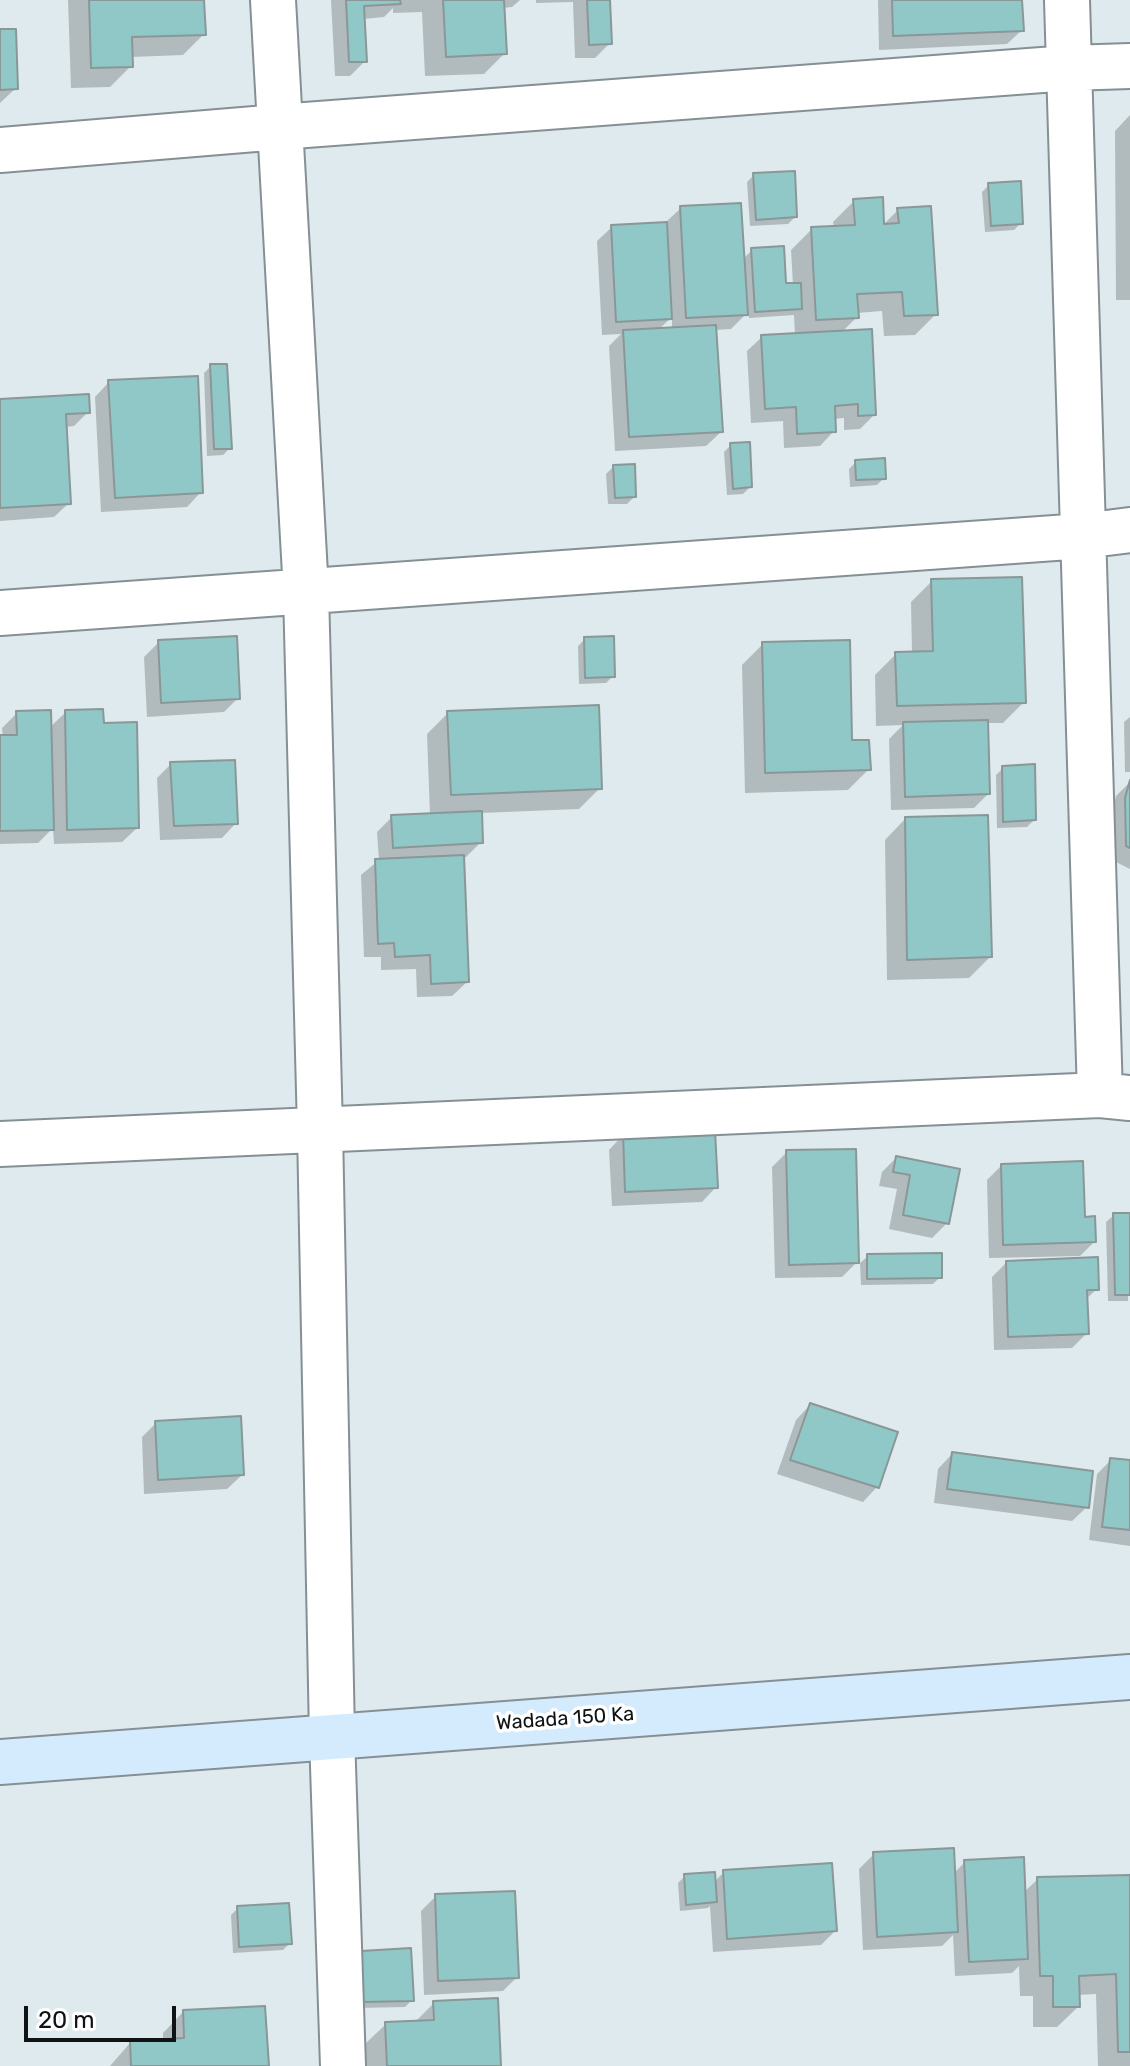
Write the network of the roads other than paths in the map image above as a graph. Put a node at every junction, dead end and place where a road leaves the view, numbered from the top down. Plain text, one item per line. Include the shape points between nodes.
1 (273, 0) edge
2 (1067, 0) edge
3 (1130, 66) edge
4 (1069, 68) junction
5 (279, 127) junction
6 (0, 150) edge
7 (1130, 530) edge
8 (1083, 536) junction
9 (306, 592) junction
10 (0, 613) edge
11 (1115, 1096) edge
12 (320, 1130) junction
13 (0, 1144) edge
14 (1130, 1677) edge
15 (332, 1736) junction
16 (0, 1762) edge
17 (343, 2066) edge

1 - 5 street
2 - 4 street
3 - 4 street
4 - 5 street
4 - 8 street
5 - 6 street
5 - 9 street
7 - 8 street
8 - 9 street
8 - 11 street
9 - 10 street
9 - 12 street
11 - 12 street
12 - 13 street
12 - 15 street
14 - 15 street, Wadada 150 Ka
15 - 16 street, Wadada 150 Ka
15 - 17 street

